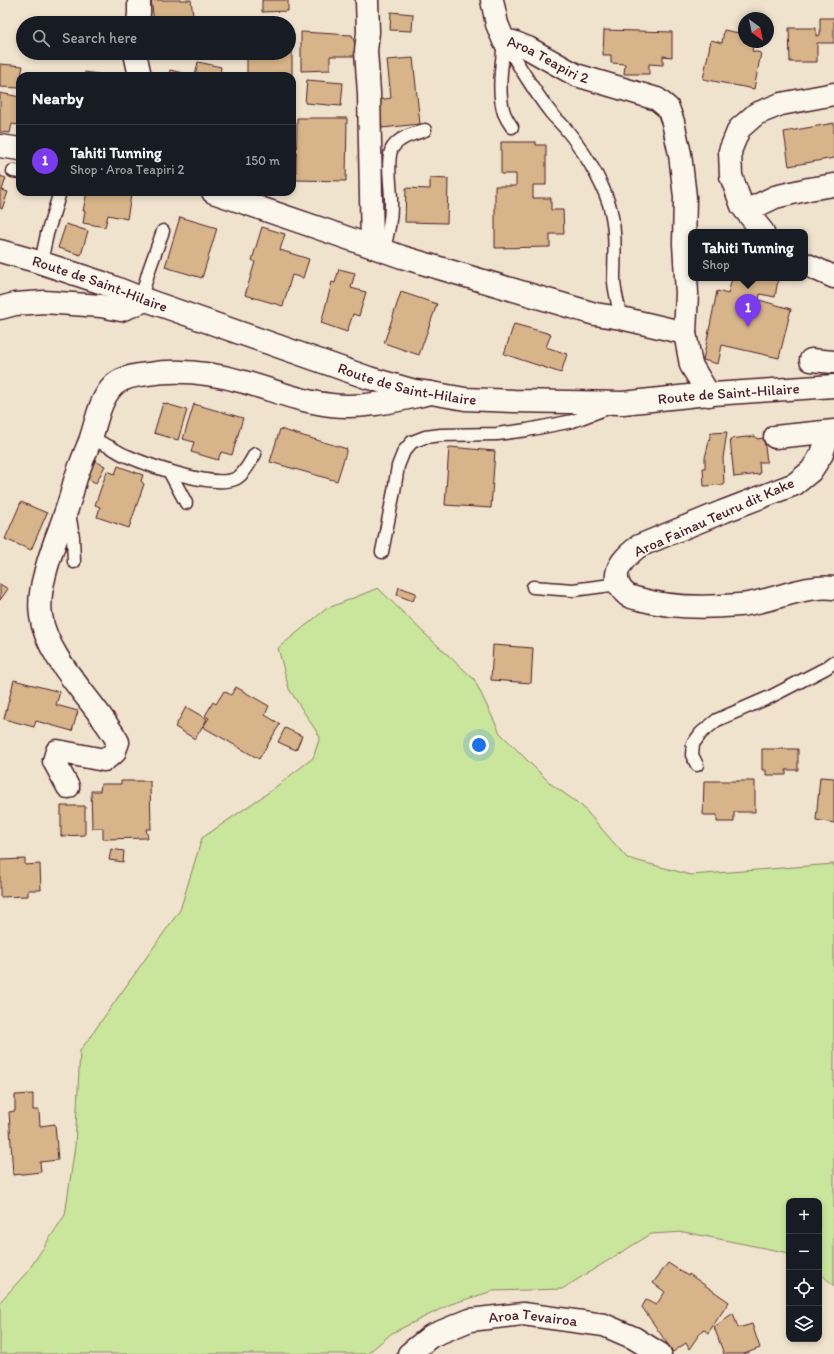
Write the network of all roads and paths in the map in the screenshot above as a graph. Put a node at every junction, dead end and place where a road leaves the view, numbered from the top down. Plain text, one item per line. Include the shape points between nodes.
1 (139, 0) edge
2 (367, 0) edge
3 (492, 0) edge
4 (139, 16) edge
5 (504, 41) junction
6 (137, 60) edge
7 (139, 72) edge
8 (834, 94) edge
9 (512, 127) dead end
10 (425, 130) dead end
11 (0, 146) edge
12 (16, 148) edge
13 (834, 185) edge
14 (59, 196) edge
15 (224, 196) edge
16 (746, 211) junction
17 (761, 229) edge
18 (163, 231) dead end
19 (377, 248) junction
20 (0, 251) edge
21 (41, 262) junction
22 (808, 265) edge
23 (834, 277) edge
24 (143, 299) junction
25 (0, 308) edge
26 (622, 318) junction
27 (685, 333) junction
28 (811, 360) dead end
29 (834, 362) edge
30 (834, 386) edge
31 (431, 393) junction
32 (709, 395) junction
33 (623, 402) junction
34 (832, 431) edge
35 (775, 437) dead end
36 (90, 438) junction
37 (255, 454) dead end
38 (169, 471) junction
39 (186, 503) dead end
40 (69, 508) junction
41 (382, 552) dead end
42 (74, 562) dead end
43 (619, 584) junction
44 (533, 587) dead end
45 (834, 588) edge
46 (834, 662) edge
47 (697, 764) dead end
48 (68, 787) dead end
49 (409, 1354) edge
50 (660, 1354) edge

1 - 4 street
2 - 19 street via 366,51
3 - 5 street
5 - 9 lane via 501,96 504,114
5 - 26 lane, Aroa Teapiri 2 via 533,89 587,159 604,190 614,230 614,284
5 - 27 street, Aroa Teapiri 2 via 528,48 576,75 657,99 668,108 680,154 685,197
6 - 7 street
8 - 16 street via 781,104 756,114 739,129 730,151 730,176
10 - 19 lane via 402,138 392,148 388,161 391,204 389,233
11 - 12 street
13 - 16 street via 776,198
14 - 21 lane
15 - 19 street
16 - 17 street
18 - 24 lane via 149,270
19 - 26 street via 402,258 595,314
20 - 21 street, Route de Saint-Hilaire
21 - 24 street, Route de Saint-Hilaire
22 - 23 street
24 - 25 street via 121,310 44,302
24 - 31 street, Route de Saint-Hilaire via 369,378
26 - 27 street
27 - 32 street, Aroa Teapiri 2 via 691,365
28 - 29 street
30 - 32 street, Route de Saint-Hilaire
31 - 33 street, Route de Saint-Hilaire via 465,399
31 - 36 street via 361,406 332,405 302,400 210,374 180,371 131,376 115,384 104,397
32 - 33 street, Route de Saint-Hilaire
33 - 41 lane via 573,421 527,430 497,434 441,435 412,442 404,451 398,466
34 - 35 street, Aroa Fainau Teuru dit Kake
34 - 43 street, Aroa Fainau Teuru dit Kake via 811,472 795,484 639,546 628,555 618,572
36 - 38 lane via 125,456
36 - 40 street via 76,476
37 - 38 lane via 247,468 236,478 220,481
38 - 39 lane
40 - 42 lane
40 - 48 street via 45,572 40,597 41,617 47,638 118,742 114,753 104,760 57,751 54,761
43 - 44 lane via 573,590
43 - 45 street via 628,596 672,605 705,606 740,605 813,589
46 - 47 lane via 770,697 717,720 701,732 694,744 692,755
49 - 50 street, Aroa Tevairoa via 431,1336 470,1320 523,1314 604,1326 634,1338

